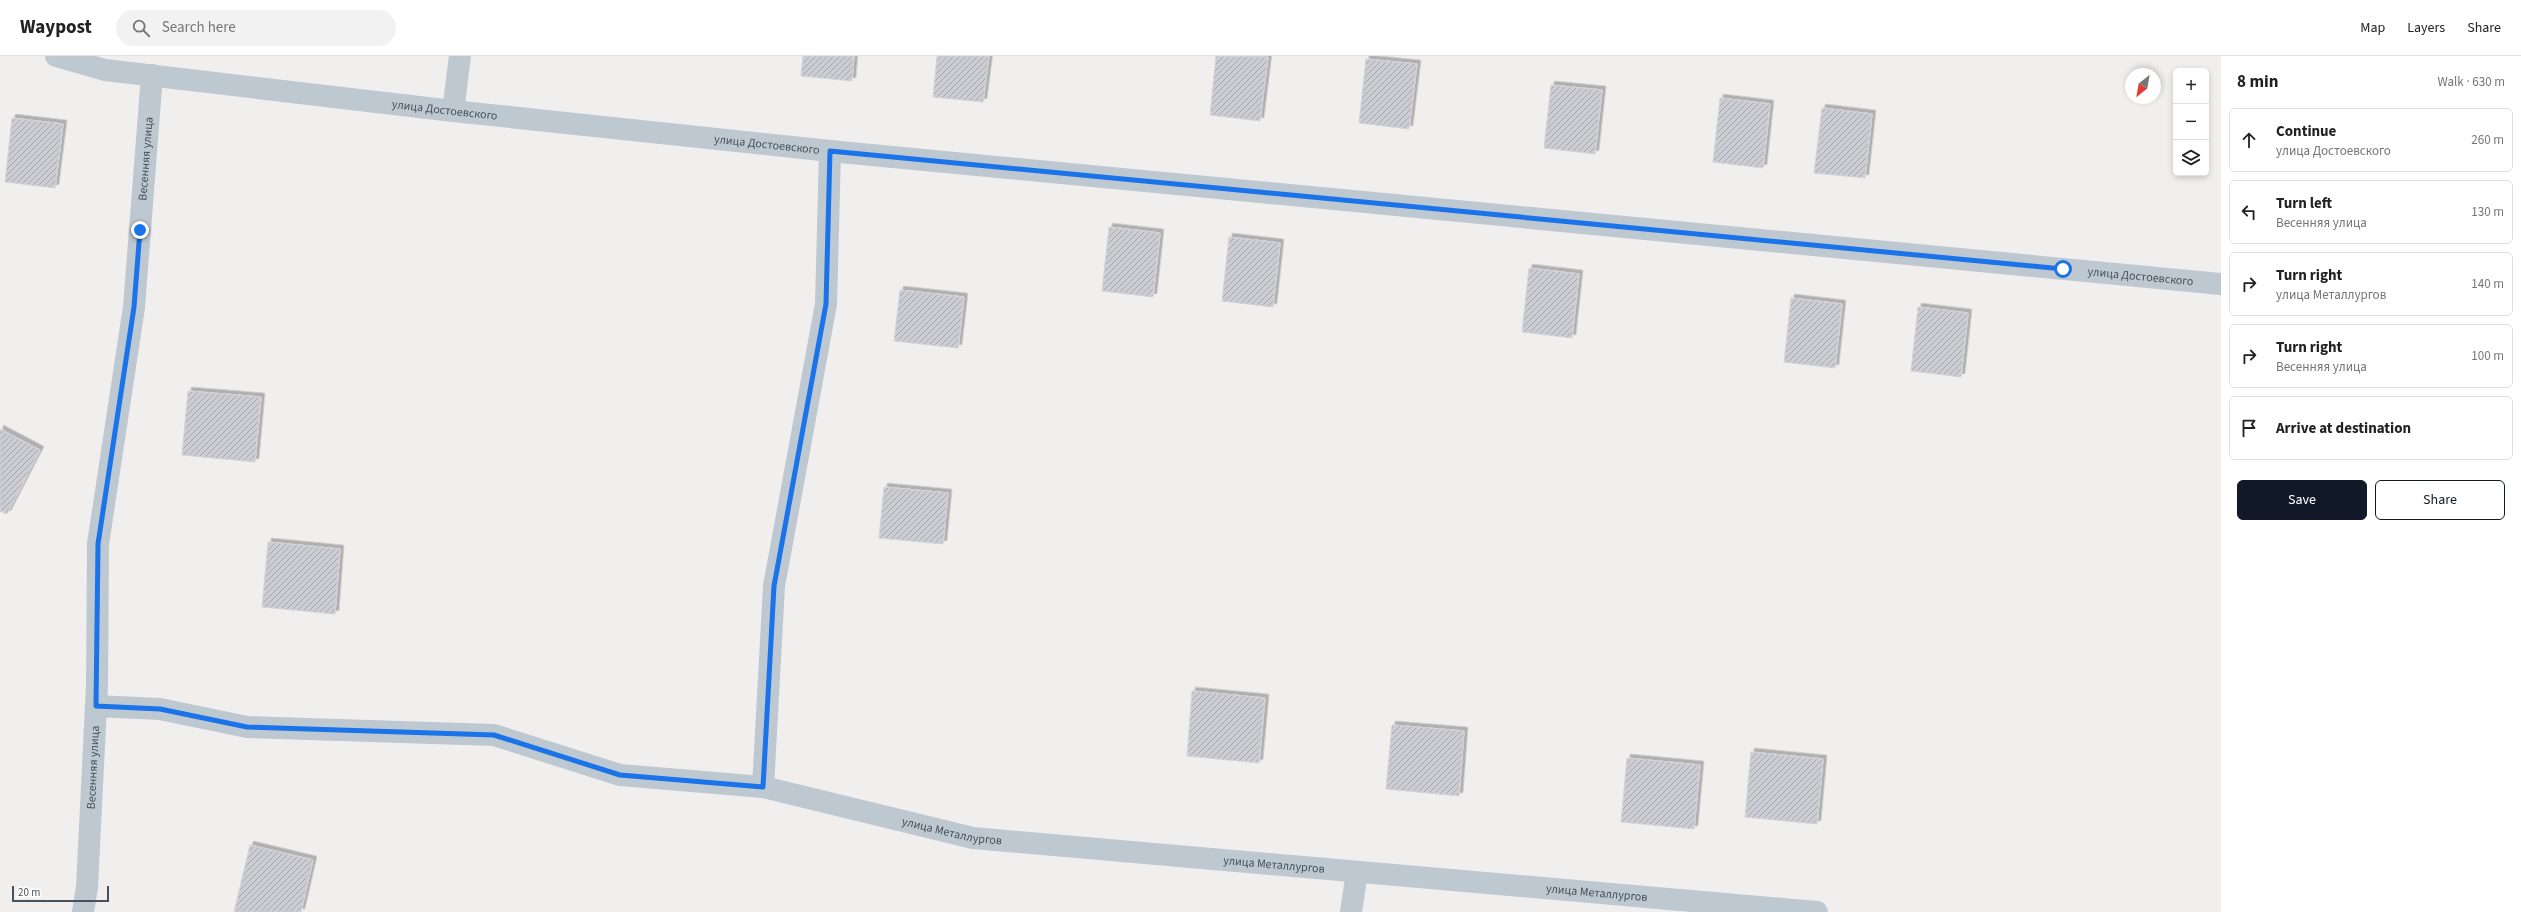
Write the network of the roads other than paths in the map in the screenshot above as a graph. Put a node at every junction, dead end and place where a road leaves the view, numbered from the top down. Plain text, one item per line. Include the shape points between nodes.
1 (56, 56) edge
2 (460, 56) edge
3 (152, 75) junction
4 (453, 111) junction
5 (830, 151) junction
6 (2221, 284) edge
7 (96, 706) junction
8 (763, 787) junction
9 (1357, 872) junction
10 (83, 912) edge
11 (1351, 912) edge
12 (1817, 912) edge

1 - 3 street, улица Достоевского via 105,70
2 - 4 street
3 - 4 street, улица Достоевского
3 - 7 street, Весенняя улица via 134,307 98,544
4 - 5 street, улица Достоевского
5 - 6 street, улица Достоевского
5 - 8 street via 826,304 774,586
7 - 8 street, улица Металлургов via 160,709 247,727 494,735 620,775
7 - 10 street, Весенняя улица via 87,887
8 - 9 street, улица Металлургов via 973,838
9 - 11 street
9 - 12 street, улица Металлургов

